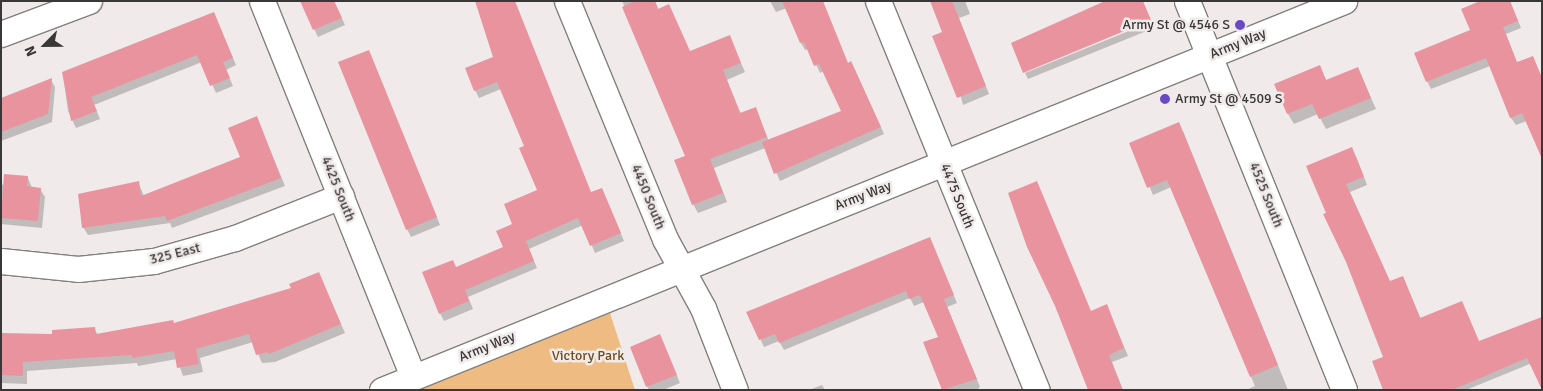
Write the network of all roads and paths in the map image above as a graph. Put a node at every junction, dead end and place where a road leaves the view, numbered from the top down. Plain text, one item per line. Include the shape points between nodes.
1 (89, 1) edge
2 (262, 1) edge
3 (567, 1) edge
4 (878, 1) edge
5 (1187, 1) edge
6 (1344, 1) edge
7 (1, 34) edge
8 (1209, 55) junction
9 (945, 165) junction
10 (341, 196) junction
11 (1, 261) edge
12 (681, 267) junction
13 (413, 376) junction
14 (382, 390) edge
15 (735, 390) edge
16 (1037, 390) edge
17 (1344, 390) edge

1 - 7 street
2 - 10 street, 4425 South
3 - 12 street, 4450 South via 665,239
4 - 9 street, 4475 South
5 - 8 street, 4525 South
6 - 8 street, Army Way
8 - 9 street, Army Way
8 - 17 street, 4525 South
9 - 12 street, Army Way
9 - 16 street, 4475 South
10 - 11 street, 325 East via 236,238 154,261 78,269
10 - 13 street, 4425 South
12 - 13 street, Army Way
12 - 15 street, 4450 South via 703,308
13 - 14 street, Army Way

